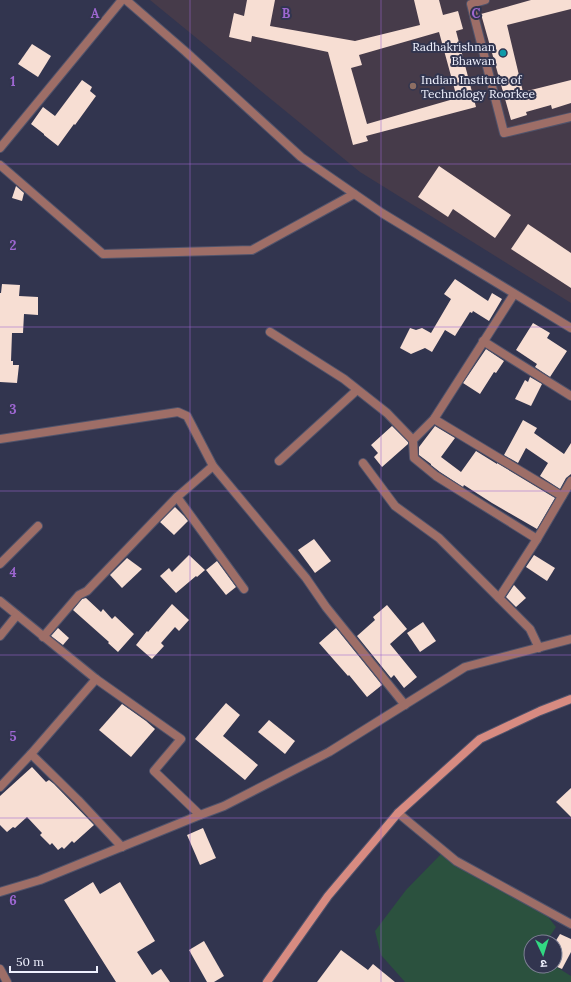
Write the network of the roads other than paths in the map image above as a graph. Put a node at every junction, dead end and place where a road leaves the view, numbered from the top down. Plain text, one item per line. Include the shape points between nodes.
1 (122, 0) edge
2 (126, 0) edge
3 (485, 0) edge
4 (571, 117) edge
5 (0, 148) edge
6 (0, 165) edge
7 (354, 194) junction
8 (514, 294) junction
9 (571, 328) edge
10 (270, 332) dead end
11 (483, 341) junction
12 (357, 390) junction
13 (571, 396) edge
14 (434, 419) junction
15 (0, 439) edge
16 (413, 440) junction
17 (279, 461) dead end
18 (363, 463) dead end
19 (213, 466) junction
20 (571, 481) edge
21 (562, 496) junction
22 (177, 497) junction
23 (38, 526) dead end
24 (537, 539) junction
25 (0, 564) edge
26 (244, 590) dead end
27 (499, 598) junction
28 (0, 601) edge
29 (17, 615) junction
30 (0, 636) edge
31 (43, 636) junction
32 (571, 639) edge
33 (539, 648) junction
34 (96, 679) junction
35 (571, 699) edge
36 (405, 705) junction
37 (31, 754) junction
38 (0, 787) edge
39 (398, 813) junction
40 (200, 815) junction
41 (122, 847) junction
42 (0, 892) edge
43 (571, 924) edge
44 (0, 969) edge
45 (7, 982) edge
46 (267, 982) edge

1 - 5 street
2 - 7 street via 301,157
3 - 4 street via 471,4 504,133
6 - 7 street via 103,254 252,250
7 - 8 street
8 - 9 street
8 - 11 street
10 - 12 street
11 - 13 street
11 - 14 street
12 - 16 street via 387,413
12 - 17 street
14 - 16 street
14 - 21 street
15 - 19 street via 178,412 187,416
16 - 24 street via 414,458 436,476
18 - 27 street via 395,506 439,538
19 - 22 street
19 - 36 street via 306,578 326,607
20 - 21 street
21 - 24 street
22 - 26 street
22 - 31 street via 87,591 79,595
23 - 25 street
24 - 27 street
27 - 33 street via 530,630
28 - 29 street
29 - 30 street
29 - 31 street
31 - 34 street
32 - 33 street
33 - 36 street via 465,667
34 - 37 street
34 - 40 street via 181,739 154,771
35 - 39 main road via 480,739
36 - 40 street via 328,752 224,806
37 - 38 street
37 - 41 street
39 - 43 street via 456,861
39 - 46 main road via 328,896
40 - 41 street
41 - 42 street via 40,880
44 - 45 street

